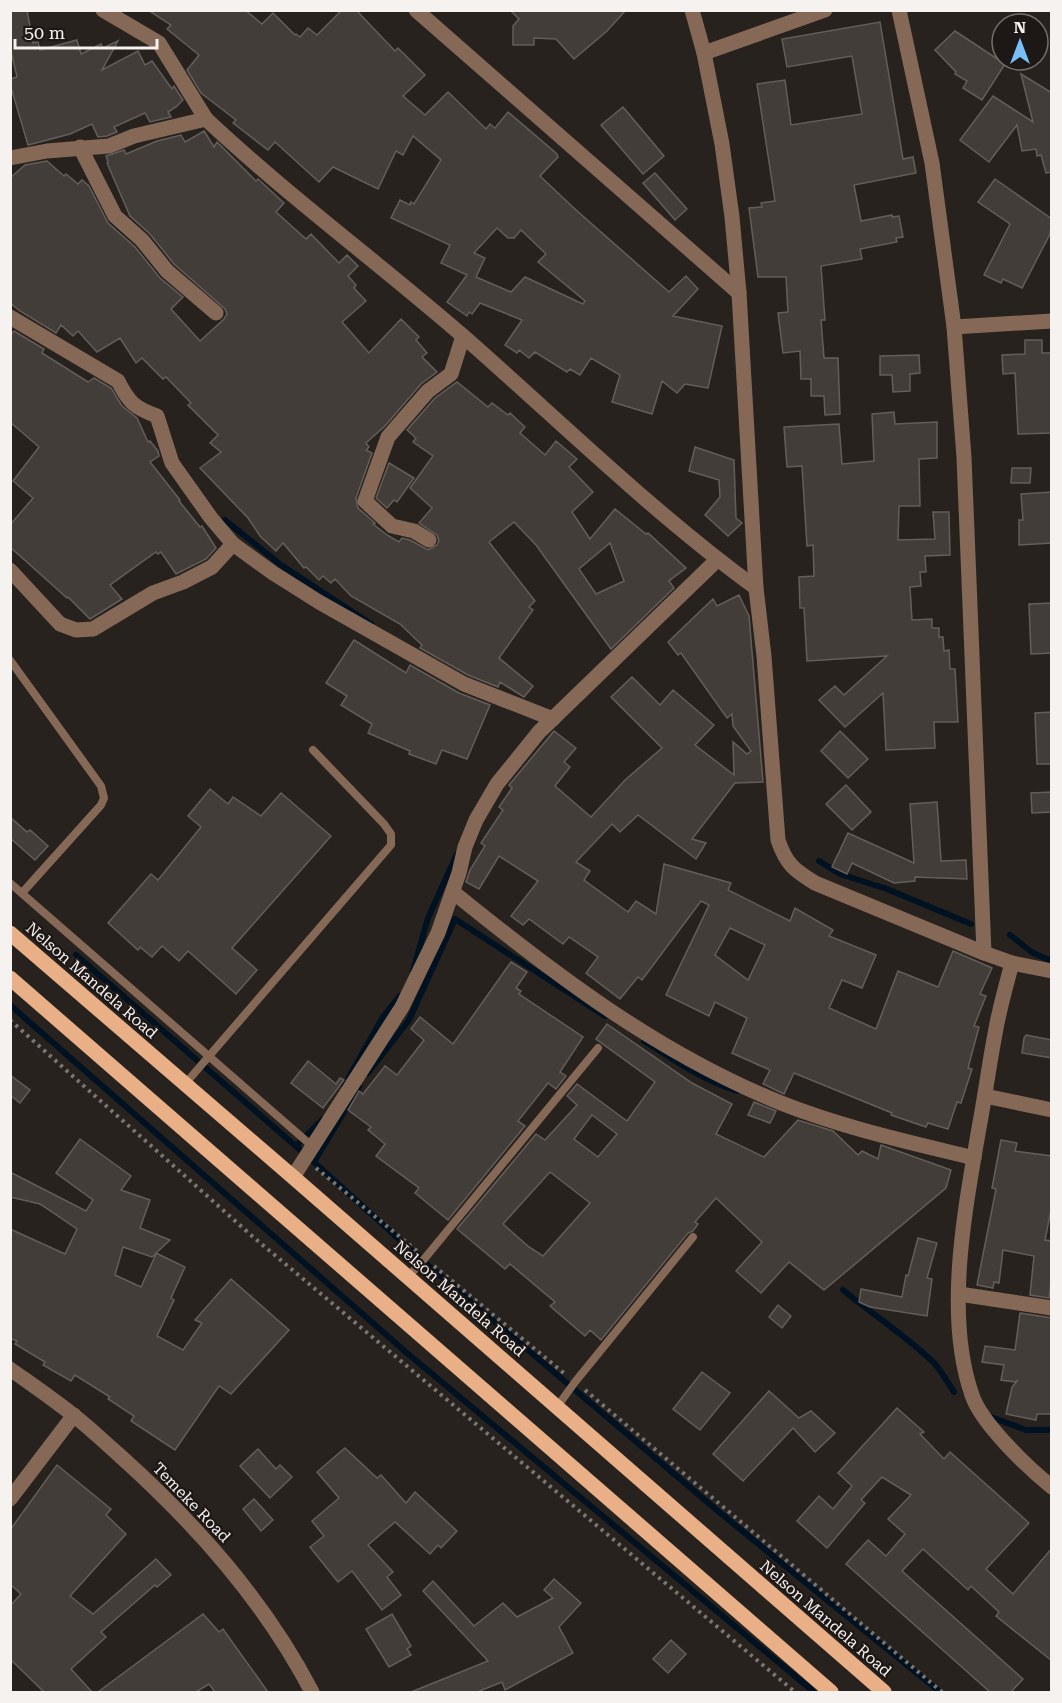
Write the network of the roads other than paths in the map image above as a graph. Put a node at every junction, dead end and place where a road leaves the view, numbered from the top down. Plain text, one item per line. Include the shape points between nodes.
1 (103, 10) edge
2 (416, 10) edge
3 (692, 10) edge
4 (825, 10) edge
5 (899, 10) edge
6 (704, 53) junction
7 (206, 119) junction
8 (80, 147) junction
9 (10, 158) edge
10 (739, 293) junction
11 (216, 313) dead end
12 (10, 317) edge
13 (1052, 321) edge
14 (954, 327) junction
15 (463, 336) junction
16 (429, 540) dead end
17 (233, 544) junction
18 (717, 560) junction
19 (10, 570) edge
20 (756, 588) junction
21 (10, 660) edge
22 (553, 719) junction
23 (313, 750) dead end
24 (10, 883) edge
25 (453, 892) junction
26 (22, 893) junction
27 (10, 933) edge
28 (984, 953) junction
29 (1012, 963) junction
30 (1052, 971) edge
31 (10, 978) edge
32 (598, 1048) dead end
33 (210, 1057) junction
34 (185, 1084) junction
35 (985, 1096) junction
36 (1052, 1110) edge
37 (308, 1152) junction
38 (974, 1158) junction
39 (293, 1177) junction
40 (693, 1237) dead end
41 (408, 1277) junction
42 (959, 1294) junction
43 (1052, 1308) edge
44 (10, 1370) edge
45 (557, 1407) junction
46 (74, 1415) junction
47 (1052, 1487) edge
48 (10, 1499) edge
49 (312, 1692) edge
50 (831, 1692) edge
51 (884, 1692) edge

1 - 7 street via 159,43
2 - 10 street
3 - 6 street
4 - 6 street
5 - 14 street via 932,163
6 - 10 street via 728,186
7 - 8 street via 109,146
7 - 15 street
8 - 9 street
8 - 11 street via 115,216 142,240 167,271
10 - 20 street
12 - 17 street via 118,381 136,409 157,416 172,463
13 - 14 street
14 - 28 street via 964,469
15 - 16 street via 451,374 428,391 388,437 365,501 392,526 414,531
15 - 18 street
17 - 19 street via 212,567 153,593 93,629 76,630 60,624
17 - 22 street via 319,602 464,684
18 - 20 street
18 - 22 street
20 - 28 street via 778,840 783,856 793,869 815,883
21 - 26 lane via 101,786 104,798
22 - 25 street via 525,748 487,800 465,846
23 - 33 lane via 384,824 391,834 391,845
24 - 26 lane
25 - 37 street via 429,956 402,1007
25 - 38 street via 585,993 654,1040 724,1077 836,1123
26 - 33 lane
27 - 34 main road, Nelson Mandela Road
28 - 29 street
29 - 30 street
29 - 35 street
31 - 50 main road
32 - 41 lane
33 - 34 lane
33 - 37 lane
34 - 39 main road, Nelson Mandela Road
35 - 36 street
35 - 38 street
37 - 39 street
38 - 42 street
39 - 41 main road, Nelson Mandela Road
40 - 45 lane
41 - 45 main road, Nelson Mandela Road
42 - 43 street
42 - 47 street via 962,1361 972,1397 988,1424
44 - 46 street, Temeke Road
45 - 51 main road, Nelson Mandela Road
46 - 48 street
46 - 49 street, Temeke Road via 159,1491 218,1553 294,1659

